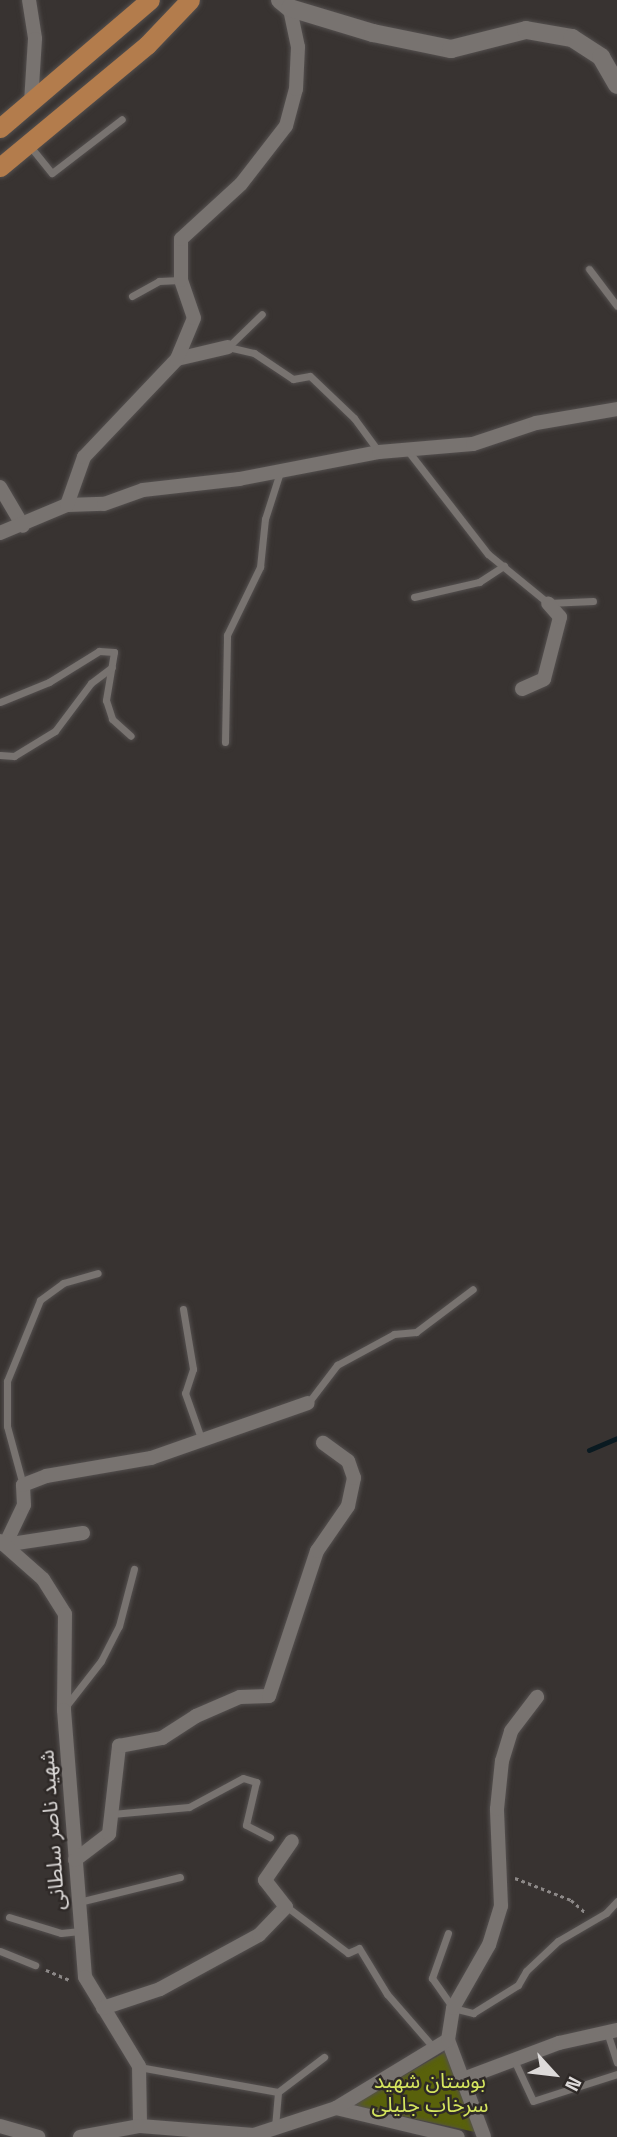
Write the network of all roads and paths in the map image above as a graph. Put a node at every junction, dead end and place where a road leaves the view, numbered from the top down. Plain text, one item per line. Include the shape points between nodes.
1 (29, 0) edge
2 (150, 0) edge
3 (181, 3) edge
4 (285, 4) edge
5 (617, 85) edge
6 (31, 102) junction
7 (122, 118) dead end
8 (2, 122) edge
9 (28, 144) junction
10 (0, 167) edge
11 (589, 269) dead end
12 (181, 280) junction
13 (132, 296) dead end
14 (617, 306) edge
15 (262, 314) dead end
16 (228, 347) junction
17 (177, 359) junction
18 (617, 409) edge
19 (408, 451) junction
20 (379, 452) junction
21 (280, 472) junction
22 (0, 487) edge
23 (66, 505) junction
24 (23, 526) junction
25 (0, 533) edge
26 (504, 566) junction
27 (414, 597) dead end
28 (593, 601) dead end
29 (548, 603) junction
30 (113, 666) junction
31 (522, 688) dead end
32 (0, 702) edge
33 (131, 736) dead end
34 (225, 742) dead end
35 (0, 755) edge
36 (98, 1273) dead end
37 (473, 1289) dead end
38 (183, 1309) dead end
39 (307, 1403) joint
40 (4, 1406) edge
41 (202, 1442) junction
42 (323, 1443) dead end
43 (23, 1485) junction
44 (83, 1533) dead end
45 (3, 1543) edge
46 (134, 1569) dead end
47 (537, 1697) dead end
48 (64, 1710) junction
49 (111, 1814) junction
50 (270, 1837) dead end
51 (292, 1841) dead end
52 (75, 1860) junction
53 (502, 1875) junction
54 (180, 1877) dead end
55 (617, 1900) edge
56 (78, 1902) junction
57 (286, 1907) junction
58 (9, 1917) dead end
59 (594, 1920) junction
60 (80, 1931) junction
61 (448, 1933) dead end
62 (0, 1951) edge
63 (35, 1965) joint
64 (85, 1977) junction
65 (103, 2008) junction
66 (453, 2008) junction
67 (612, 2031) edge
68 (448, 2040) junction
69 (434, 2048) junction
70 (324, 2057) dead end
71 (514, 2060) junction
72 (617, 2062) edge
73 (139, 2066) junction
74 (617, 2074) edge
75 (463, 2079) junction
76 (278, 2092) junction
77 (336, 2108) junction
78 (139, 2126) junction
79 (0, 2129) edge
80 (275, 2129) junction
81 (200, 2135) edge
82 (5, 2137) edge
83 (38, 2137) edge
84 (80, 2137) edge
85 (458, 2137) edge
86 (484, 2137) edge

1 - 6 street via 36,39
2 - 6 main road
3 - 9 main road via 147,45
4 - 5 street via 373,33 451,49 526,30 572,38 601,57
4 - 12 street via 297,61 296,89 286,127 241,184 181,239
6 - 8 main road
7 - 9 lane via 52,173
9 - 10 main road
11 - 14 lane
12 - 13 lane via 159,281
12 - 17 street via 194,318
15 - 16 lane
16 - 17 street
16 - 20 lane via 254,353 293,379 310,376 354,418
17 - 23 street via 84,457
18 - 19 street via 536,423 473,444
19 - 20 street
19 - 26 lane via 488,554
20 - 21 street
21 - 23 street via 143,489 104,504
21 - 34 lane via 264,519 260,567 227,635
22 - 24 street
23 - 24 street
24 - 25 street
26 - 27 lane via 479,582
26 - 29 lane
28 - 29 lane
29 - 31 street via 560,617 544,679
30 - 32 lane via 114,652 99,651 49,682
30 - 33 lane via 106,700 112,719
30 - 35 lane via 91,683 55,732 14,756
36 - 40 lane via 63,1283 40,1300 7,1381
37 - 39 lane via 416,1332 394,1334 337,1365
38 - 41 lane via 193,1369 185,1393
39 - 41 street
40 - 43 lane
41 - 43 street via 151,1458 46,1476
42 - 49 street via 348,1461 352,1488 348,1506 317,1551 269,1696 240,1697 196,1716 162,1738 119,1746
43 - 45 street via 24,1505
44 - 45 street
45 - 48 street, شهید ناصر سلطانی via 43,1579 65,1614
46 - 48 lane via 120,1626 101,1661
47 - 53 street via 511,1731 502,1761 496,1810
48 - 52 street, شهید ناصر سلطانی
49 - 50 lane via 189,1807 243,1778 256,1782 246,1825
49 - 52 street via 108,1834
51 - 57 street via 265,1880
52 - 56 street, شهید ناصر سلطانی
53 - 59 path via 571,1900
53 - 66 street via 501,1906 489,1945
54 - 56 lane
55 - 59 lane
56 - 60 street, شهید ناصر سلطانی
57 - 65 street via 259,1935 208,1964 160,1989
57 - 69 lane via 348,1953 359,1948 387,1994
58 - 60 lane via 61,1933
59 - 66 lane via 558,1941 526,1971 518,1986 473,2012
60 - 64 street, شهید ناصر سلطانی
61 - 66 lane via 432,1978
62 - 63 lane
63 - 64 path via 74,1982
64 - 65 street, شهید ناصر سلطانی
65 - 73 street, شهید ناصر سلطانی
66 - 68 street
67 - 71 street via 559,2043
67 - 72 lane
68 - 69 street
68 - 75 street
69 - 77 street
70 - 76 lane
71 - 74 lane via 533,2101
71 - 75 street
73 - 76 lane
73 - 78 street
75 - 86 street
76 - 80 lane
77 - 80 street
77 - 85 street
78 - 81 street
78 - 84 street
79 - 82 street
79 - 83 street
80 - 81 street via 254,2135

